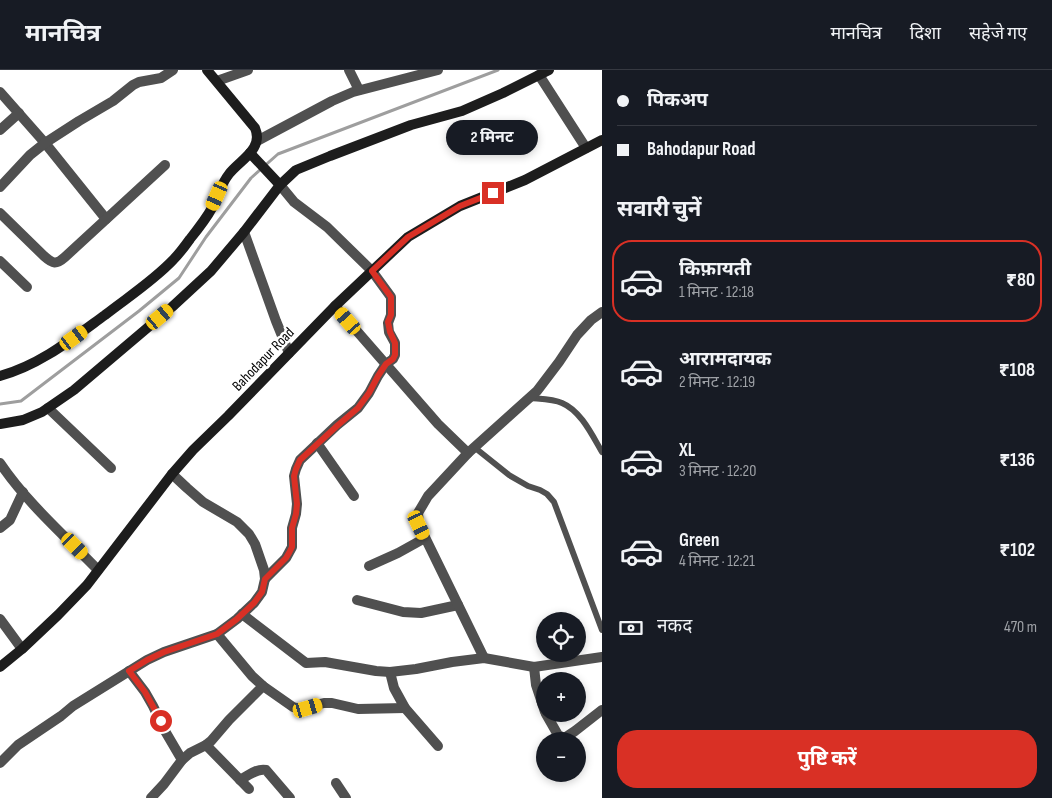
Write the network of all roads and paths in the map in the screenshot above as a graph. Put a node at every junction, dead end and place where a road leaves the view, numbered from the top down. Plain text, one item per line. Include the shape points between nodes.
1 (173, 70) edge
2 (207, 70) edge
3 (248, 70) edge
4 (349, 70) edge
5 (438, 70) edge
6 (544, 72) edge
7 (400, 75) edge
8 (217, 80) junction
9 (359, 90) junction
10 (0, 92) edge
11 (18, 113) junction
12 (0, 130) edge
13 (602, 140) edge
14 (257, 142) junction
15 (45, 143) junction
16 (586, 148) junction
17 (253, 156) junction
18 (164, 165) dead end
19 (276, 181) junction
20 (0, 187) edge
21 (0, 213) edge
22 (106, 219) junction
23 (244, 232) junction
24 (0, 262) edge
25 (372, 271) junction
26 (27, 287) dead end
27 (335, 306) junction
28 (602, 312) edge
29 (289, 354) junction
30 (386, 364) junction
31 (0, 376) edge
32 (530, 398) junction
33 (48, 408) junction
34 (0, 424) edge
35 (317, 443) junction
36 (471, 450) junction
37 (602, 452) edge
38 (0, 463) edge
39 (111, 468) dead end
40 (172, 474) junction
41 (23, 492) junction
42 (354, 496) dead end
43 (0, 528) edge
44 (425, 538) junction
45 (369, 566) dead end
46 (98, 570) junction
47 (265, 579) junction
48 (357, 600) dead end
49 (458, 605) junction
50 (242, 614) junction
51 (0, 619) edge
52 (602, 630) edge
53 (217, 634) junction
54 (22, 648) junction
55 (602, 657) edge
56 (484, 658) junction
57 (0, 666) edge
58 (534, 667) junction
59 (129, 671) junction
60 (390, 672) junction
61 (536, 685) edge
62 (263, 686) junction
63 (404, 708) junction
64 (602, 710) edge
65 (550, 722) edge
66 (206, 745) junction
67 (438, 746) dead end
68 (182, 760) junction
69 (0, 763) edge
70 (240, 780) junction
71 (336, 784) dead end
72 (249, 789) dead end
73 (151, 798) edge
74 (290, 798) edge
75 (346, 798) edge

1 - 15 street via 161,78 133,85
2 - 8 street
3 - 8 street
4 - 9 street
5 - 7 street
6 - 16 street
6 - 19 street via 462,111 411,125
7 - 9 street
8 - 14 street via 255,128
9 - 14 street via 332,100
10 - 11 street
11 - 12 street
11 - 15 street
13 - 16 street, Bahodapur Road
14 - 17 street
15 - 20 street
15 - 22 street
16 - 25 street, Bahodapur Road via 525,180 460,206 408,237
17 - 19 street
17 - 31 street via 230,172 191,238 155,276 59,348 32,364
18 - 22 street
19 - 23 street
19 - 25 street via 294,202
21 - 22 street via 44,256 56,263
23 - 29 street
23 - 33 street via 211,270 172,307
24 - 26 street
25 - 27 street, Bahodapur Road
25 - 30 street via 391,297 388,322 395,355
27 - 29 street, Bahodapur Road
27 - 30 street
28 - 32 street via 577,335
29 - 40 street, Bahodapur Road
30 - 35 street via 358,408
30 - 36 street via 438,424
32 - 36 street
32 - 37 lane via 560,402 570,407
33 - 34 street via 23,420
33 - 39 street
35 - 42 street
35 - 47 street via 300,460 294,476 297,504 292,547 286,558
36 - 44 street via 428,496 418,513
36 - 52 lane via 509,475 547,494 554,502
38 - 41 street
40 - 46 street, Bahodapur Road
40 - 47 street via 198,497 237,522 248,534 255,544
41 - 43 street via 10,520
41 - 46 street
44 - 45 street
44 - 49 street
46 - 54 street, Bahodapur Road via 58,615
47 - 50 street via 262,592
48 - 49 street via 412,613
49 - 56 street
50 - 53 street
50 - 60 street via 306,663 324,662
51 - 54 street
53 - 59 street via 164,652
53 - 62 street
54 - 57 street, Bahodapur Road
55 - 58 street
56 - 58 street
56 - 60 street
58 - 61 street
59 - 68 street via 145,692
59 - 69 street via 18,745
60 - 63 street
62 - 63 street via 300,709 324,703 358,709
62 - 66 street
63 - 67 street
64 - 65 street via 562,737
66 - 68 street
66 - 70 street
68 - 73 street
70 - 72 street
70 - 74 street via 266,770
71 - 75 street

